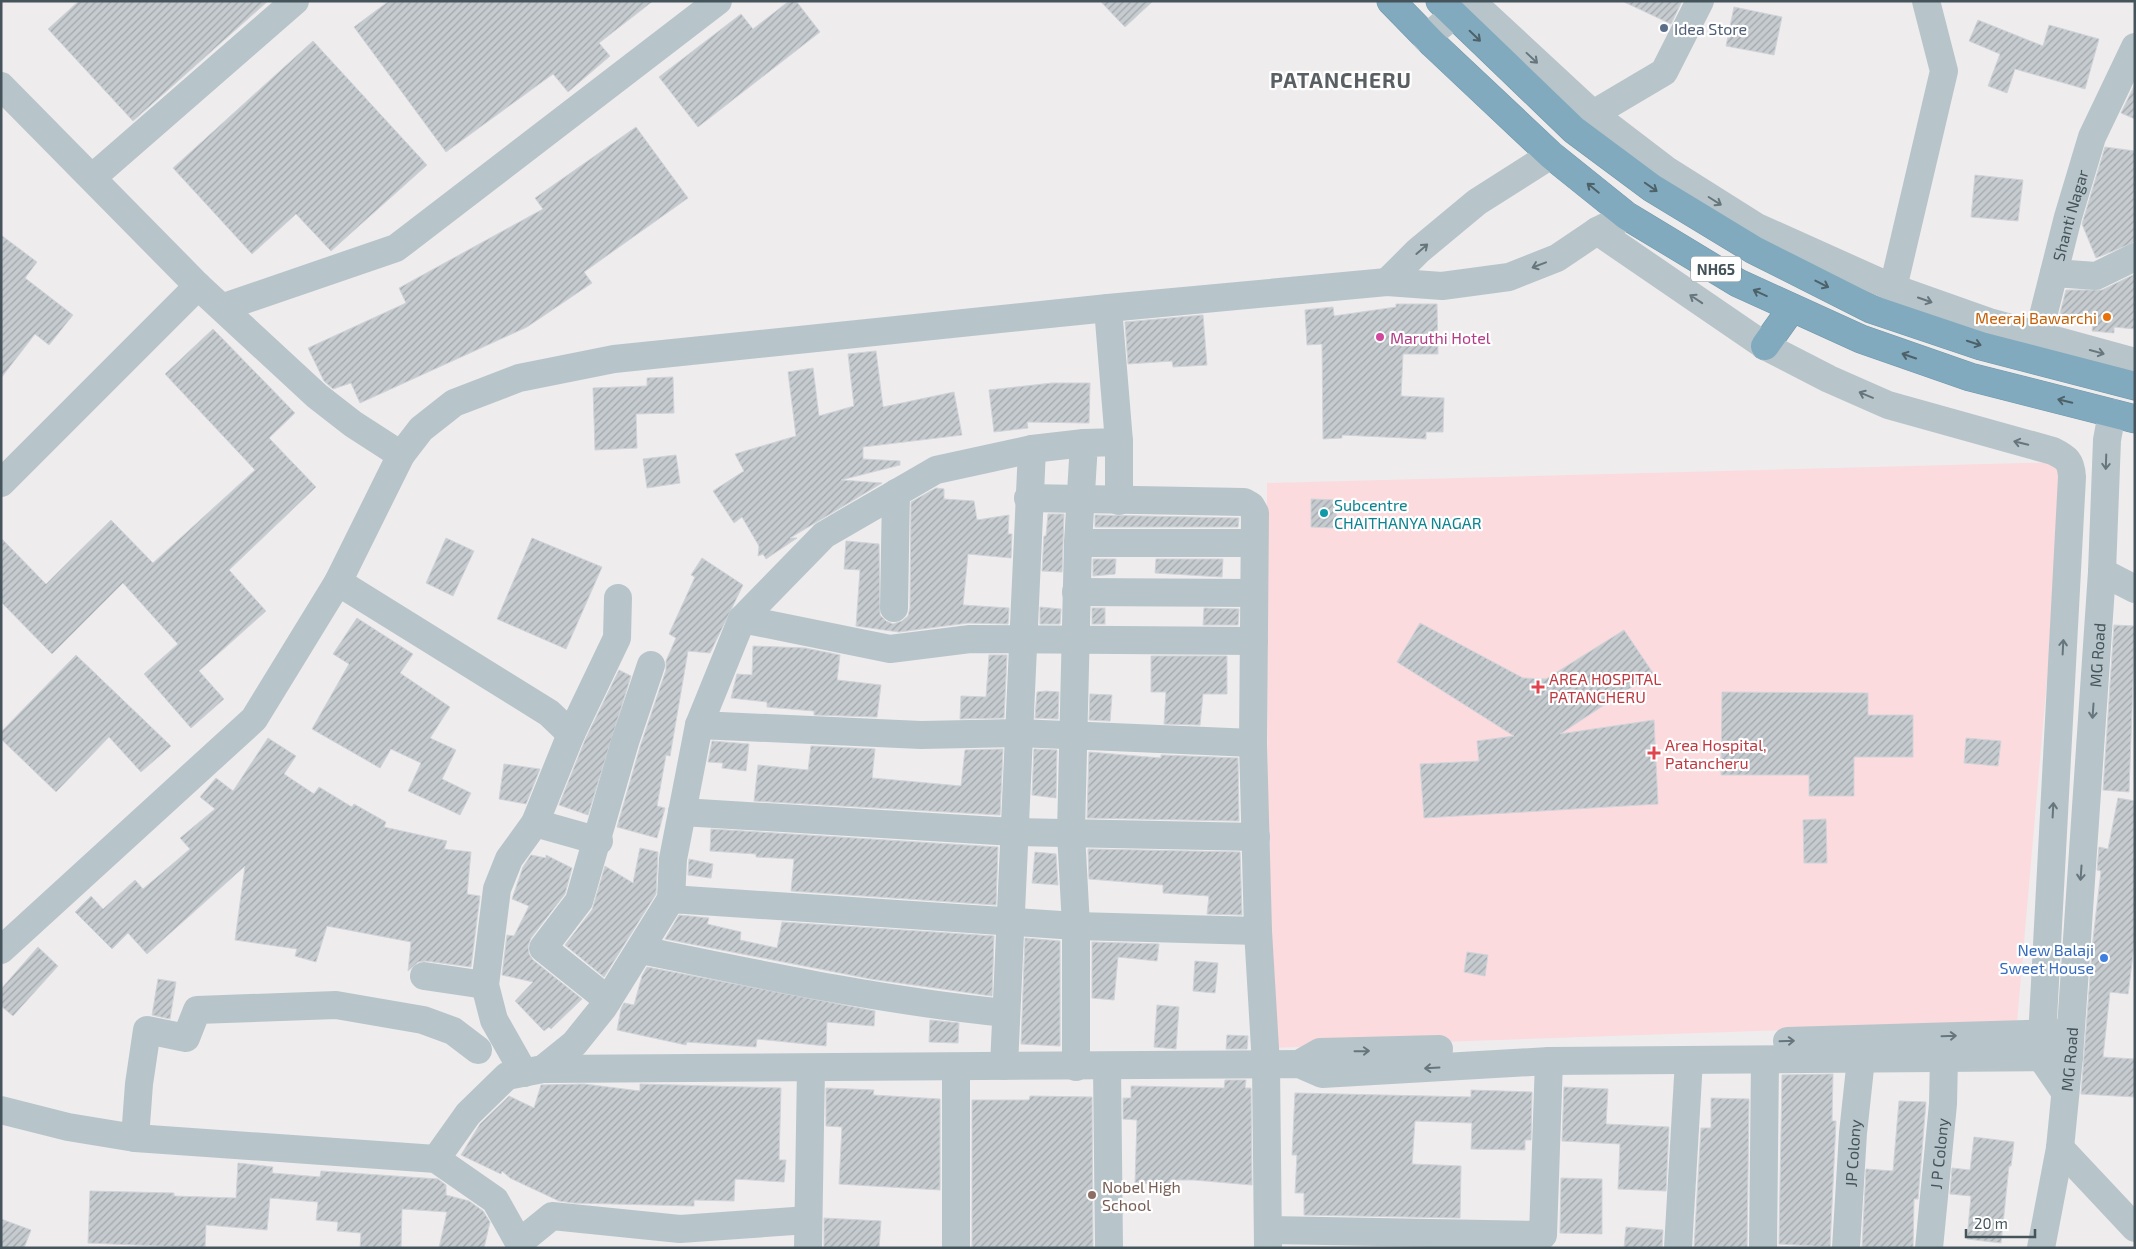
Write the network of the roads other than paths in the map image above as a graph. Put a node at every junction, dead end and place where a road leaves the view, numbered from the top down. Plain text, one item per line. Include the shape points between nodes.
1 (295, 1) edge
2 (718, 1) edge
3 (1391, 1) edge
4 (1700, 1) edge
5 (1926, 1) edge
6 (1459, 5) edge
7 (1426, 38) junction
8 (2135, 47) edge
9 (1, 86) edge
10 (1593, 114) junction
11 (1551, 155) junction
12 (93, 177) junction
13 (1626, 216) junction
14 (1597, 231) junction
15 (2135, 258) edge
16 (2054, 273) junction
17 (1387, 282) junction
18 (198, 286) junction
19 (1893, 288) junction
20 (224, 307) junction
21 (1108, 308) junction
22 (1792, 308) junction
23 (2038, 336) junction
24 (1765, 346) junction
25 (2128, 372) edge
26 (2124, 416) edge
27 (1084, 442) junction
28 (1119, 442) junction
29 (1032, 449) junction
30 (401, 455) junction
31 (1, 483) edge
32 (896, 493) junction
33 (1028, 498) junction
34 (1080, 500) junction
35 (1119, 500) junction
36 (1078, 543) junction
37 (1254, 543) junction
38 (2102, 572) junction
39 (338, 582) junction
40 (2135, 589) edge
41 (1076, 592) junction
42 (1254, 593) junction
43 (618, 598) dead end
44 (894, 608) dead end
45 (742, 619) junction
46 (1022, 639) junction
47 (1075, 639) junction
48 (1254, 641) junction
49 (651, 665) dead end
50 (699, 725) junction
51 (1018, 733) junction
52 (571, 734) junction
53 (1073, 736) junction
54 (1253, 743) junction
55 (682, 812) junction
56 (534, 823) junction
57 (1014, 832) junction
58 (1071, 833) junction
59 (1256, 836) junction
60 (598, 841) junction
61 (671, 899) junction
62 (1010, 922) junction
63 (1076, 926) junction
64 (1258, 931) junction
65 (2, 947) edge
66 (641, 950) junction
67 (424, 976) dead end
68 (485, 985) junction
69 (608, 1000) junction
70 (1006, 1013) junction
71 (2041, 1045) junction
72 (2069, 1045) junction
73 (478, 1050) dead end
74 (1944, 1058) junction
75 (1861, 1059) junction
76 (1688, 1060) junction
77 (1765, 1060) junction
78 (1549, 1062) junction
79 (1314, 1063) junction
80 (1266, 1064) junction
81 (1004, 1066) junction
82 (1107, 1066) junction
83 (956, 1067) junction
84 (1076, 1067) junction
85 (811, 1068) junction
86 (534, 1071) junction
87 (2065, 1092) junction
88 (1, 1110) edge
89 (135, 1138) junction
90 (2060, 1148) junction
91 (436, 1159) junction
92 (808, 1220) junction
93 (2135, 1228) edge
94 (1268, 1239) edge
95 (521, 1245) edge
96 (808, 1248) edge
97 (956, 1248) edge
98 (1109, 1248) edge
99 (1678, 1248) edge
100 (1763, 1248) edge
101 (1846, 1248) edge
102 (1929, 1248) edge
103 (2041, 1248) edge

1 - 12 street
2 - 20 street via 396,248
3 - 7 highway, NH65
4 - 10 street via 1664,72
5 - 19 street via 1944,71
6 - 7 street
6 -> 10 street
6 -> 25 highway, NH65 via 1574,130 1652,188 1754,250 1871,309 1981,346
7 - 11 highway, NH65
8 - 16 street, Shanti Nagar via 2092,137
9 - 12 street
10 -> 19 street via 1665,169 1757,227
13 -> 11 highway, NH65
17 -> 11 street via 1418,251 1477,202
12 - 18 street
13 - 14 street
22 -> 13 highway, NH65 via 1738,282
14 -> 17 street via 1557,258 1509,277 1442,286
24 -> 14 street
15 - 16 street via 2096,276
16 - 23 street, Shanti Nagar
17 - 21 street
18 - 20 street
18 - 31 street
19 -> 23 street
20 - 30 street via 317,396
21 - 28 street
21 - 30 street via 614,359 567,367 519,378 454,403 421,429
22 - 24 highway
26 -> 22 highway, NH65 via 1970,377 1861,339
23 -> 25 street
71 -> 24 street, MG Road via 2071,464 2068,458 2053,451 1888,405
26 -> 38 street, MG Road via 2107,440
27 - 28 street
27 - 29 street
27 - 34 street
28 - 35 street
29 - 32 street via 936,470
29 - 33 street
30 - 39 street
32 - 44 street
32 - 45 street via 824,535
33 - 34 street
33 - 46 street
34 - 35 street
34 - 36 street
35 - 37 street via 1244,502 1255,513
36 - 37 street
36 - 41 street
37 - 42 street
38 - 40 street
38 -> 72 street, MG Road
39 - 52 street via 549,713
39 - 65 street via 254,719
41 - 42 street
41 - 47 street
42 - 48 street
43 - 52 street via 617,638
45 - 46 street via 890,649 970,639
45 - 50 street
46 - 47 street
46 - 51 street
47 - 48 street
47 - 53 street
48 - 54 street
49 - 60 street via 625,742
50 - 51 street via 921,735
50 - 55 street
51 - 53 street
51 - 57 street
52 - 56 street
53 - 54 street
53 - 58 street
54 - 59 street
55 - 57 street
55 - 61 street via 673,859
56 - 60 street
56 - 68 street via 509,859 496,889
57 - 58 street
57 - 62 street
58 - 59 street
58 - 63 street
59 - 64 street
60 - 69 street via 579,901 543,948
61 - 62 street
61 - 66 street
62 - 63 street
62 - 70 street
63 - 64 street
63 - 84 street
64 - 80 street
66 - 69 street
66 - 70 street via 787,980 950,1008
67 - 68 street
68 - 86 street via 494,1020
69 - 86 street via 574,1044
70 - 81 street
71 - 72 street
71 - 74 street
79 -> 71 street
71 - 87 street, MG Road
72 - 87 street, MG Road
73 - 89 street via 453,1031 423,1020 336,1005 197,1010 186,1038 147,1030
74 - 75 street
74 - 102 street, J P Colony via 1943,1104
75 - 77 street
75 - 101 street, JP Colony
76 - 77 street
76 - 78 street
76 - 99 street
77 - 100 street
78 -> 79 street
78 - 94 street via 1543,1234
79 - 80 street
80 - 82 street
80 - 94 street
81 - 83 street
81 - 84 street
82 - 84 street
82 - 98 street
83 - 85 street
83 - 97 street
85 - 86 street
85 - 92 street
86 - 91 street via 507,1076 475,1108
87 - 90 street
88 - 89 street
89 - 91 street
90 - 93 street
90 - 103 street
91 - 95 street via 495,1200
92 - 95 street via 680,1229 552,1216
92 - 96 street

